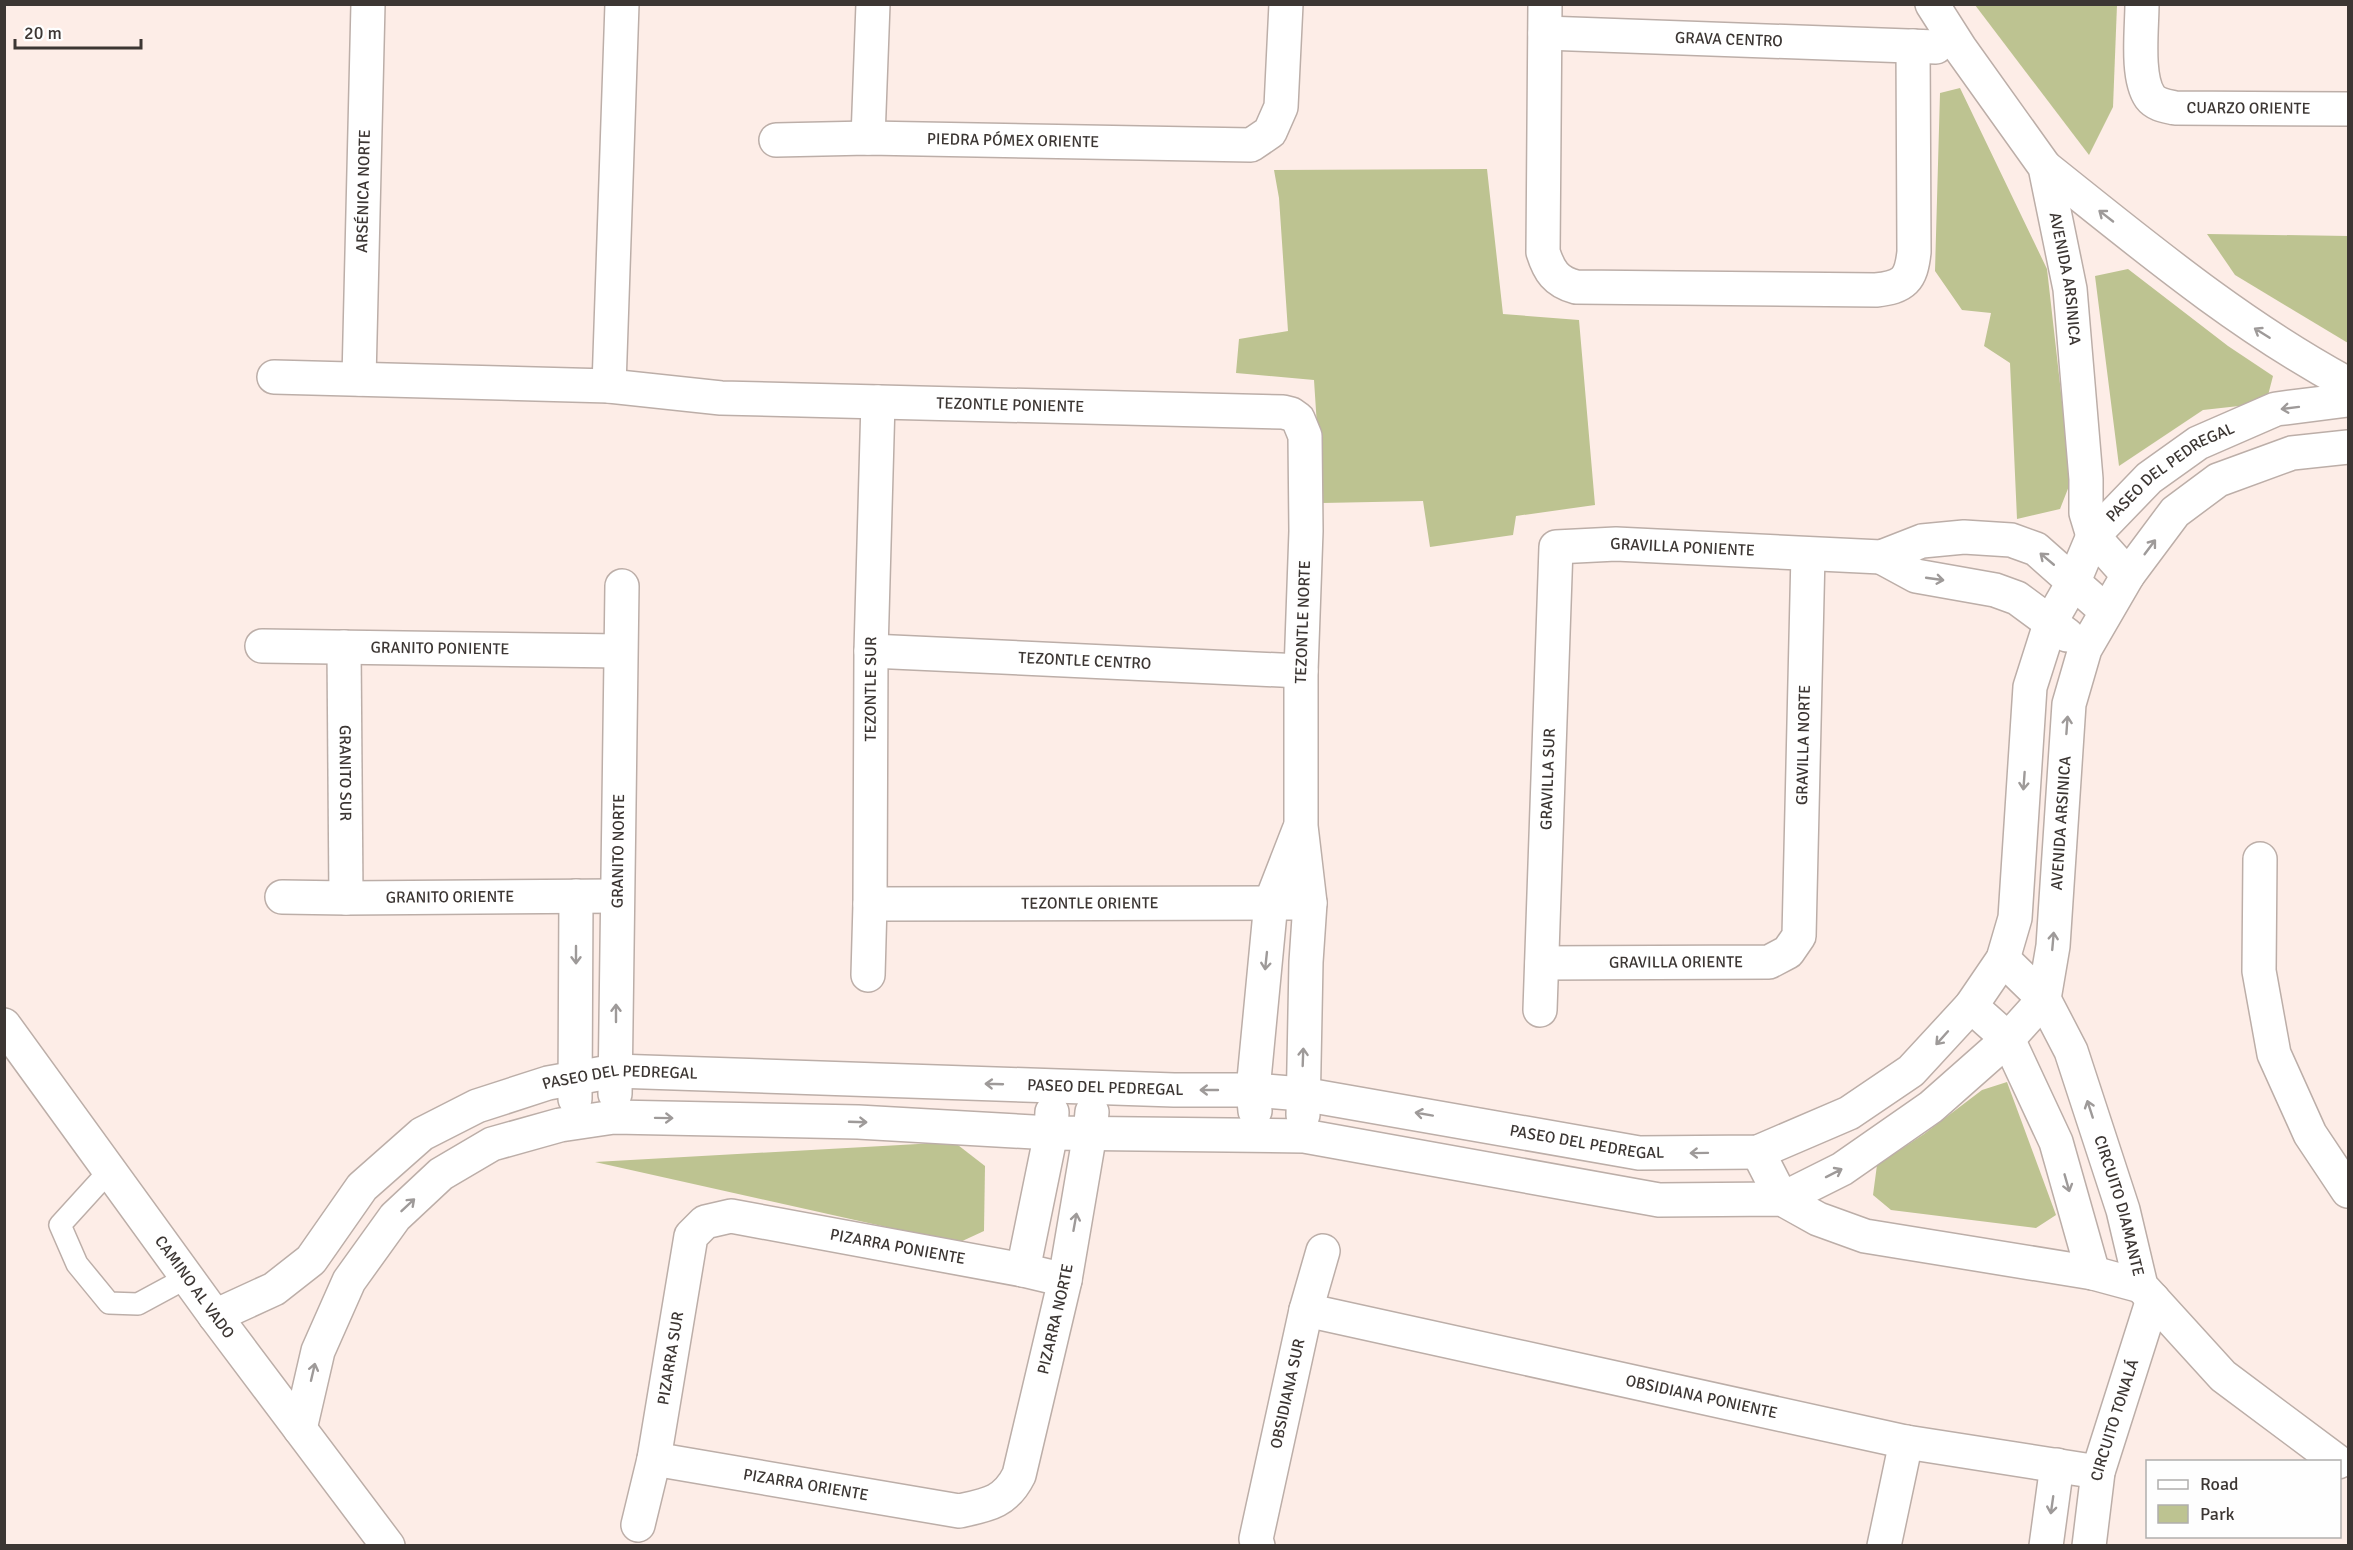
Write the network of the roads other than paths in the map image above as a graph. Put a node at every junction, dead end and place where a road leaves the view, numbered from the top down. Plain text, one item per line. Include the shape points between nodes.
1 (368, 4) edge
2 (622, 4) edge
3 (873, 4) edge
4 (1286, 4) edge
5 (1932, 4) edge
6 (2142, 4) edge
7 (1545, 19) edge
8 (1913, 46) junction
9 (1960, 48) junction
10 (2349, 109) edge
11 (868, 138) junction
12 (776, 140) dead end
13 (2045, 167) junction
14 (274, 377) dead end
15 (359, 379) junction
16 (2349, 384) edge
17 (609, 386) junction
18 (2349, 400) edge
19 (878, 402) junction
20 (1298, 419) joint
21 (2349, 447) edge
22 (2093, 536) junction
23 (1556, 547) joint
24 (1808, 554) junction
25 (1881, 557) junction
26 (2128, 575) junction
27 (2074, 581) junction
28 (622, 586) dead end
29 (2106, 611) junction
30 (2051, 621) junction
31 (262, 646) dead end
32 (344, 647) junction
33 (2085, 650) junction
34 (620, 651) junction
35 (871, 651) junction
36 (1301, 671) junction
37 (1301, 826) junction
38 (2260, 859) dead end
39 (576, 896) junction
40 (616, 896) junction
41 (282, 897) dead end
42 (346, 898) junction
43 (1271, 902) junction
44 (1310, 903) junction
45 (870, 904) junction
46 (1799, 936) joint
47 (2003, 959) junction
48 (1542, 963) junction
49 (868, 975) dead end
50 (2044, 999) junction
51 (1971, 1006) junction
52 (1540, 1010) dead end
53 (4, 1025) edge
54 (2008, 1039) junction
55 (615, 1071) junction
56 (576, 1078) junction
57 (1054, 1086) junction
58 (1094, 1088) junction
59 (1253, 1090) junction
60 (1302, 1094) junction
61 (614, 1117) junction
62 (1458, 1120) junction
63 (575, 1122) junction
64 (1051, 1133) junction
65 (1090, 1133) junction
66 (1258, 1134) junction
67 (1304, 1136) junction
68 (1758, 1152) junction
69 (1455, 1162) junction
70 (110, 1170) junction
71 (2349, 1191) edge
72 (1782, 1199) junction
73 (731, 1216) joint
74 (1323, 1251) dead end
75 (1023, 1270) junction
76 (2093, 1273) junction
77 (188, 1277) junction
78 (1065, 1280) junction
79 (2147, 1292) junction
80 (1306, 1310) junction
81 (215, 1316) junction
82 (300, 1429) junction
83 (1906, 1442) junction
84 (654, 1460) junction
85 (2336, 1460) edge
86 (2057, 1465) junction
87 (2098, 1472) junction
88 (959, 1511) joint
89 (638, 1525) dead end
90 (1257, 1542) edge
91 (388, 1545) edge
92 (1884, 1545) edge
93 (2046, 1545) edge
94 (2089, 1545) edge

1 - 15 street, ARSÉNICA NORTE
2 - 17 street
3 - 11 street
4 - 11 street, PIEDRA PÓMEX ORIENTE via 1281,107 1270,132 1251,145
5 - 9 street, AVENIDA ARSINICA
6 - 10 street, CUARZO ORIENTE via 2144,82 2151,98 2162,105
7 - 8 street, GRAVA CENTRO
7 - 8 street via 1543,252 1555,278 1576,287 1876,290 1892,289 1905,282 1914,252
8 - 9 street, GRAVA CENTRO
9 - 13 street, AVENIDA ARSINICA
11 - 12 street, PIEDRA PÓMEX ORIENTE
16 -> 13 street via 2255,329 2181,276
13 - 22 street, AVENIDA ARSINICA via 2070,289 2086,513
14 - 15 street, TEZONTLE PONIENTE
15 - 17 street, TEZONTLE PONIENTE
17 - 19 street, TEZONTLE PONIENTE via 721,398
18 -> 22 street, PASEO DEL PEDREGAL via 2276,409 2198,443 2149,478
19 - 20 street, TEZONTLE PONIENTE via 1282,412
19 - 35 street, TEZONTLE SUR
20 - 36 street, TEZONTLE NORTE via 1305,436
26 -> 21 street, PASEO DEL PEDREGAL via 2175,512 2218,480 2292,453
22 - 26 street, AVENIDA ARSINICA
22 - 27 street, PASEO DEL PEDREGAL
23 - 24 street, GRAVILLA PONIENTE via 1616,544
23 - 48 street, GRAVILLA SUR
24 - 25 street, GRAVILLA PONIENTE
24 - 46 street, GRAVILLA NORTE
27 -> 25 street via 2036,549 2011,540 1964,537 1922,541
25 -> 30 street via 1916,576 1995,590 2017,598
26 - 29 street, PASEO DEL PEDREGAL
27 - 29 street
27 - 30 street, PASEO DEL PEDREGAL
28 - 34 street, GRANITO NORTE
29 - 33 street, PASEO DEL PEDREGAL
30 - 33 street
30 -> 47 street via 2030,687 2015,918
31 - 32 street, GRANITO PONIENTE
32 - 34 street, GRANITO PONIENTE
32 - 42 street, GRANITO SUR
50 -> 33 street, AVENIDA ARSINICA via 2053,946 2069,704
34 - 40 street, GRANITO NORTE
35 - 36 street, TEZONTLE CENTRO
35 - 45 street, TEZONTLE SUR
36 - 37 street, TEZONTLE NORTE
37 - 43 street, TEZONTLE NORTE
37 - 44 street, TEZONTLE NORTE
38 - 71 street via 2259,971 2274,1054 2310,1134
39 - 40 street, GRANITO ORIENTE
39 - 42 street, GRANITO ORIENTE
39 -> 56 street
55 -> 40 street, GRANITO NORTE
41 - 42 street, GRANITO ORIENTE
43 - 44 street, TEZONTLE ORIENTE
43 - 45 street, TEZONTLE ORIENTE
43 -> 59 street, TEZONTLE NORTE
60 -> 44 street, TEZONTLE NORTE
45 - 49 street, TEZONTLE SUR
46 - 48 street, GRAVILLA ORIENTE via 1788,952 1769,962
47 - 50 street, CIRCUITO DIAMANTE
47 - 51 street, PASEO DEL PEDREGAL
48 - 52 street, GRAVILLA SUR
50 - 54 street
79 -> 50 street, CIRCUITO DIAMANTE via 2071,1050
51 - 54 street
51 -> 68 street, PASEO DEL PEDREGAL via 1911,1071 1849,1113
53 - 70 street, CAMINO AL VADO
72 -> 54 street via 1842,1169 1931,1107
54 -> 76 street via 2056,1142
55 - 56 street, PASEO DEL PEDREGAL
57 -> 55 street, PASEO DEL PEDREGAL
55 - 61 street, GRANITO NORTE
56 - 63 street
56 - 81 street, PASEO DEL PEDREGAL via 477,1106 422,1134 362,1187 311,1260 274,1288
57 - 58 street, PASEO DEL PEDREGAL
57 - 64 street
59 -> 58 street, PASEO DEL PEDREGAL
58 - 65 street, PIZARRA NORTE
59 - 60 street, PASEO DEL PEDREGAL
59 - 66 street, TEZONTLE NORTE
62 -> 60 street, PASEO DEL PEDREGAL
60 - 67 street, TEZONTLE NORTE
61 - 63 street
61 -> 64 street via 858,1122
68 -> 62 street, PASEO DEL PEDREGAL via 1639,1153
62 - 69 street
82 -> 63 street via 318,1351 349,1281 395,1217 441,1174 492,1144
64 - 65 street
64 - 75 street
65 - 66 street
78 -> 65 street, PIZARRA NORTE
66 - 67 street
67 - 69 street
68 - 72 street
69 - 72 street via 1659,1200
70 - 77 street, CAMINO AL VADO
70 - 77 lane via 60,1225 77,1264 109,1303 138,1304
72 - 76 street via 1818,1219 1865,1236
73 - 75 street, PIZARRA PONIENTE
73 - 84 street, PIZARRA SUR via 705,1222 691,1236
74 - 80 street, OBSIDIANA SUR
75 - 78 street, PIZARRA PONIENTE
76 - 79 street
77 - 81 street, CAMINO AL VADO
78 - 88 street, PIZARRA NORTE via 1019,1474 1013,1487 1000,1499
79 - 85 street, CIRCUITO DIAMANTE via 2223,1376
79 - 87 street, CIRCUITO TONALÁ
80 - 83 street, OBSIDIANA PONIENTE
80 - 90 street, OBSIDIANA SUR
81 - 82 street, CAMINO AL VADO
82 - 91 street, CAMINO AL VADO
83 - 86 street, OBSIDIANA PONIENTE
83 - 92 street
84 - 88 street, PIZARRA ORIENTE
84 - 89 street, PIZARRA SUR
86 - 87 street, OBSIDIANA PONIENTE
86 -> 93 street
87 - 94 street, CIRCUITO TONALÁ

